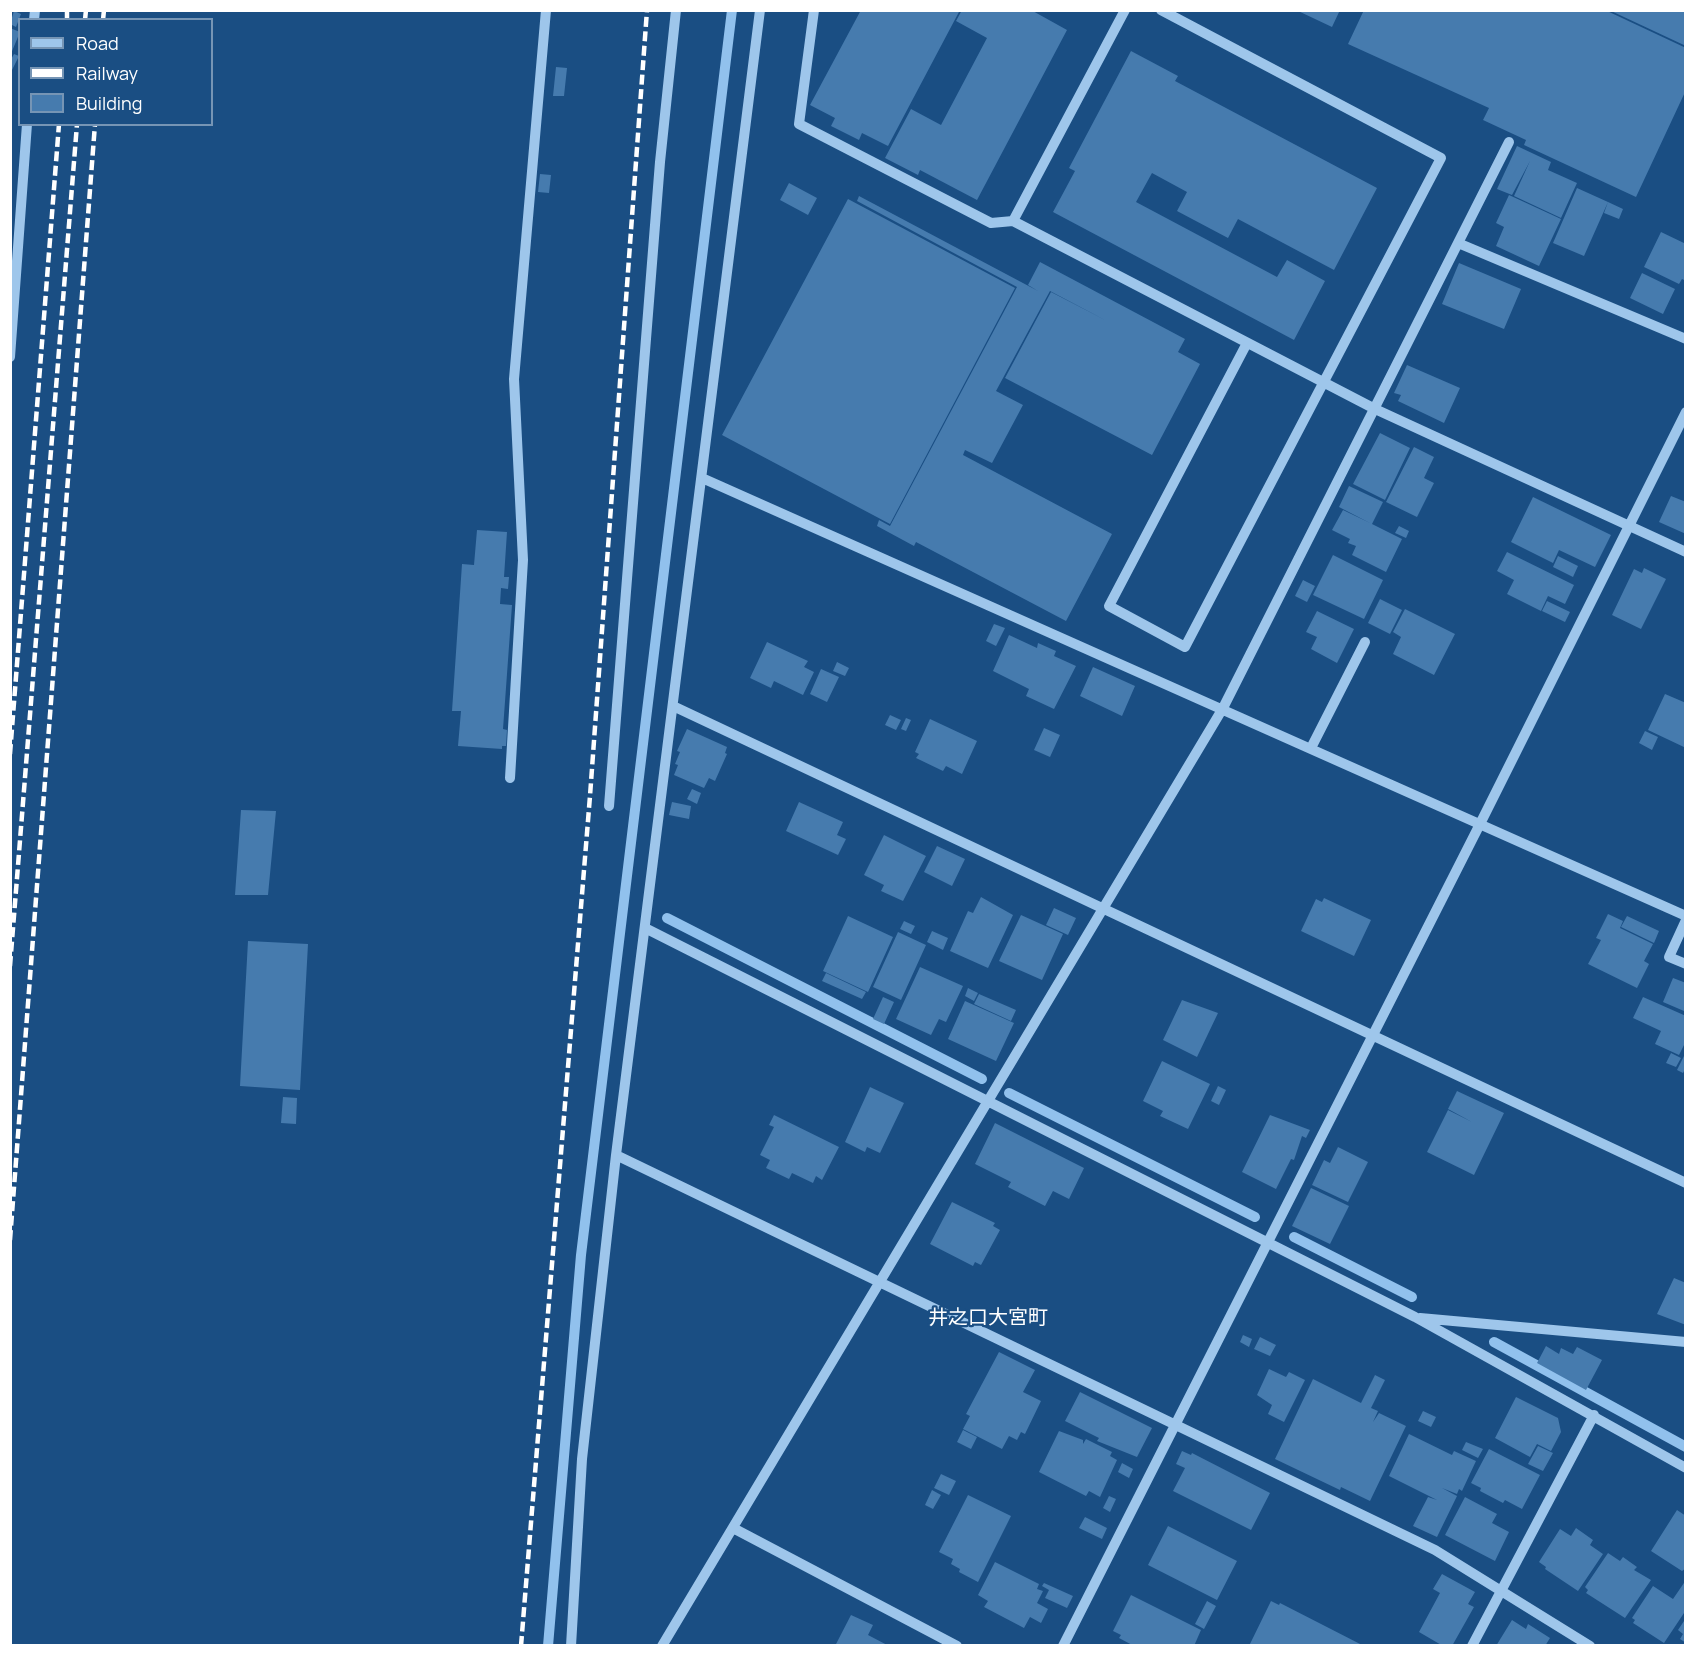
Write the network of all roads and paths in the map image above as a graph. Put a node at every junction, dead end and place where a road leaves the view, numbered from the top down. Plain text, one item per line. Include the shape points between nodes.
1 (546, 10) edge
2 (676, 10) edge
3 (760, 10) edge
4 (814, 10) edge
5 (1125, 10) edge
6 (1161, 10) edge
7 (27, 126) edge
8 (1509, 142) dead end
9 (1013, 221) junction
10 (1458, 243) junction
11 (1686, 339) edge
12 (1247, 343) junction
13 (10, 357) edge
14 (1323, 383) junction
15 (1375, 410) junction
16 (1686, 412) edge
17 (702, 478) junction
18 (1629, 526) junction
19 (1686, 552) edge
20 (1365, 642) dead end
21 (673, 706) junction
22 (1223, 708) junction
23 (1311, 748) junction
24 (510, 778) dead end
25 (609, 806) dead end
26 (1480, 824) junction
27 (1105, 909) junction
28 (1686, 918) edge
29 (645, 928) junction
30 (1686, 964) edge
31 (1372, 1035) junction
32 (989, 1102) junction
33 (616, 1155) junction
34 (1686, 1183) edge
35 (1267, 1243) junction
36 (881, 1283) junction
37 (1415, 1317) junction
38 (1686, 1342) edge
39 (1594, 1415) junction
40 (1175, 1424) junction
41 (1686, 1468) edge
42 (733, 1528) junction
43 (1502, 1589) junction
44 (571, 1646) edge
45 (662, 1646) edge
46 (957, 1646) edge
47 (1062, 1646) edge
48 (1472, 1646) edge
49 (1590, 1646) edge

1 - 24 street via 514,379 523,560
2 - 25 street via 660,162
3 - 17 street
4 - 9 street via 799,124 991,223
5 - 9 street
6 - 14 street via 1441,158
7 - 13 street
8 - 10 street
9 - 12 street
10 - 11 street
10 - 15 street
12 - 14 street
12 - 14 street via 1109,606 1185,647
14 - 15 street
15 - 18 street
15 - 22 street
16 - 18 street
17 - 21 street
17 - 22 street
18 - 19 street
18 - 26 street
20 - 23 street
21 - 27 street
21 - 29 street
22 - 23 street
22 - 27 street
23 - 26 street
26 - 28 street
26 - 31 street
27 - 31 street
27 - 32 street
28 - 30 street via 1669,957
29 - 32 street
29 - 33 street
31 - 34 street
31 - 35 street
32 - 35 street
32 - 36 street
33 - 36 street
33 - 44 street via 582,1459
35 - 37 street
35 - 40 street
36 - 40 street
36 - 42 street
37 - 38 street
37 - 39 street
39 - 41 street
39 - 43 street
40 - 43 street via 1435,1550
40 - 47 street
42 - 45 street
42 - 46 street
43 - 48 street
43 - 49 street

